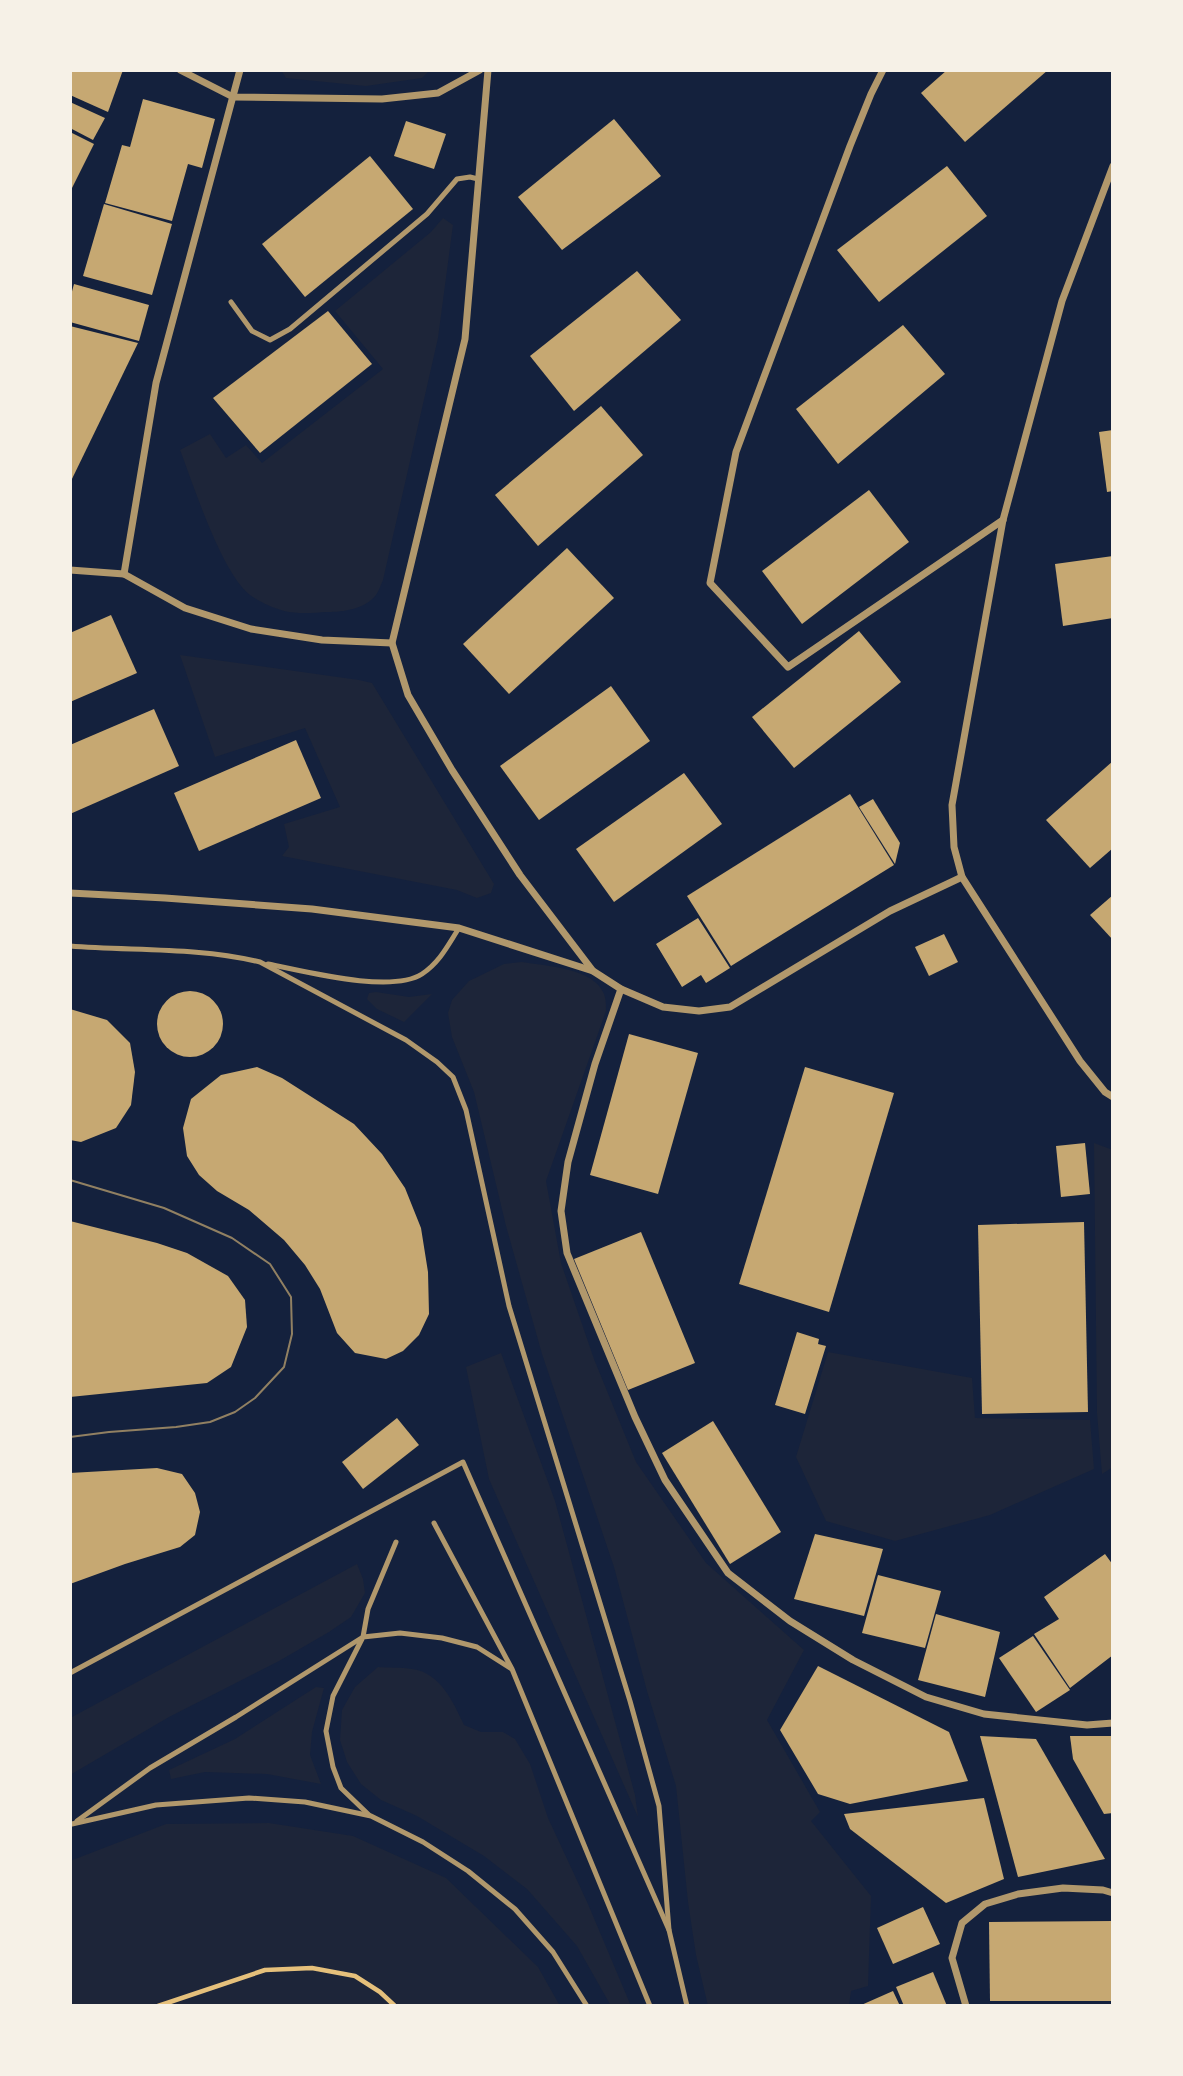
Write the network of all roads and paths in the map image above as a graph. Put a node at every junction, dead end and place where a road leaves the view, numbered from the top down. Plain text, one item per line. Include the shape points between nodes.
1 (180, 70) edge
2 (240, 70) edge
3 (480, 70) edge
4 (488, 70) edge
5 (883, 70) edge
6 (233, 97) junction
7 (1113, 166) edge
8 (478, 179) junction
9 (231, 302) dead end
10 (1003, 520) junction
11 (70, 570) edge
12 (124, 574) junction
13 (392, 643) junction
14 (962, 877) junction
15 (70, 893) edge
16 (459, 928) junction
17 (70, 946) edge
18 (260, 962) junction
19 (593, 971) junction
20 (621, 989) junction
21 (1113, 1097) edge
22 (434, 1523) dead end
23 (396, 1542) dead end
24 (363, 1637) junction
25 (512, 1669) junction
26 (70, 1673) edge
27 (1113, 1723) edge
28 (371, 1816) junction
29 (71, 1825) edge
30 (1113, 1893) edge
31 (669, 1930) junction
32 (158, 2006) edge
33 (396, 2006) edge
34 (587, 2006) edge
35 (650, 2006) edge
36 (687, 2006) edge
37 (966, 2006) edge

1 - 6 street
2 - 6 street
3 - 6 street via 438,93 393,98
4 - 8 street
5 - 10 street via 850,146 736,452 709,583 788,667
6 - 12 street via 156,383
7 - 10 street via 1062,301
8 - 9 lane via 457,178 427,214 290,329 270,340 252,331
8 - 13 street via 465,339
10 - 14 street via 952,805 954,847
11 - 12 street
12 - 13 street via 185,608 251,629 322,640
13 - 19 street via 408,695 452,770 520,875
14 - 20 street via 890,911 730,1007 699,1011 663,1007
14 - 21 street via 1080,1061
15 - 16 street via 313,909
16 - 18 lane via 440,959 402,982 325,976
16 - 19 street
17 - 18 lane via 194,951
18 - 31 lane via 406,1040 453,1077 466,1110 509,1306 659,1806
19 - 20 street
20 - 27 street via 595,1064 561,1211 567,1252 665,1480 728,1573 790,1621 853,1660 926,1698 984,1714 1087,1725
22 - 25 lane
23 - 24 lane via 368,1609
24 - 25 lane via 400,1633 442,1638 477,1647
24 - 28 lane via 333,1696 326,1731 341,1788
24 - 29 lane via 150,1768
25 - 35 lane
26 - 31 lane via 463,1462
28 - 29 lane via 305,1802 249,1798 156,1805
28 - 34 lane via 468,1871 515,1909 553,1952
30 - 37 street via 1063,1888 985,1904 962,1923 952,1958
31 - 36 lane
32 - 33 path via 265,1970 312,1968 355,1976

